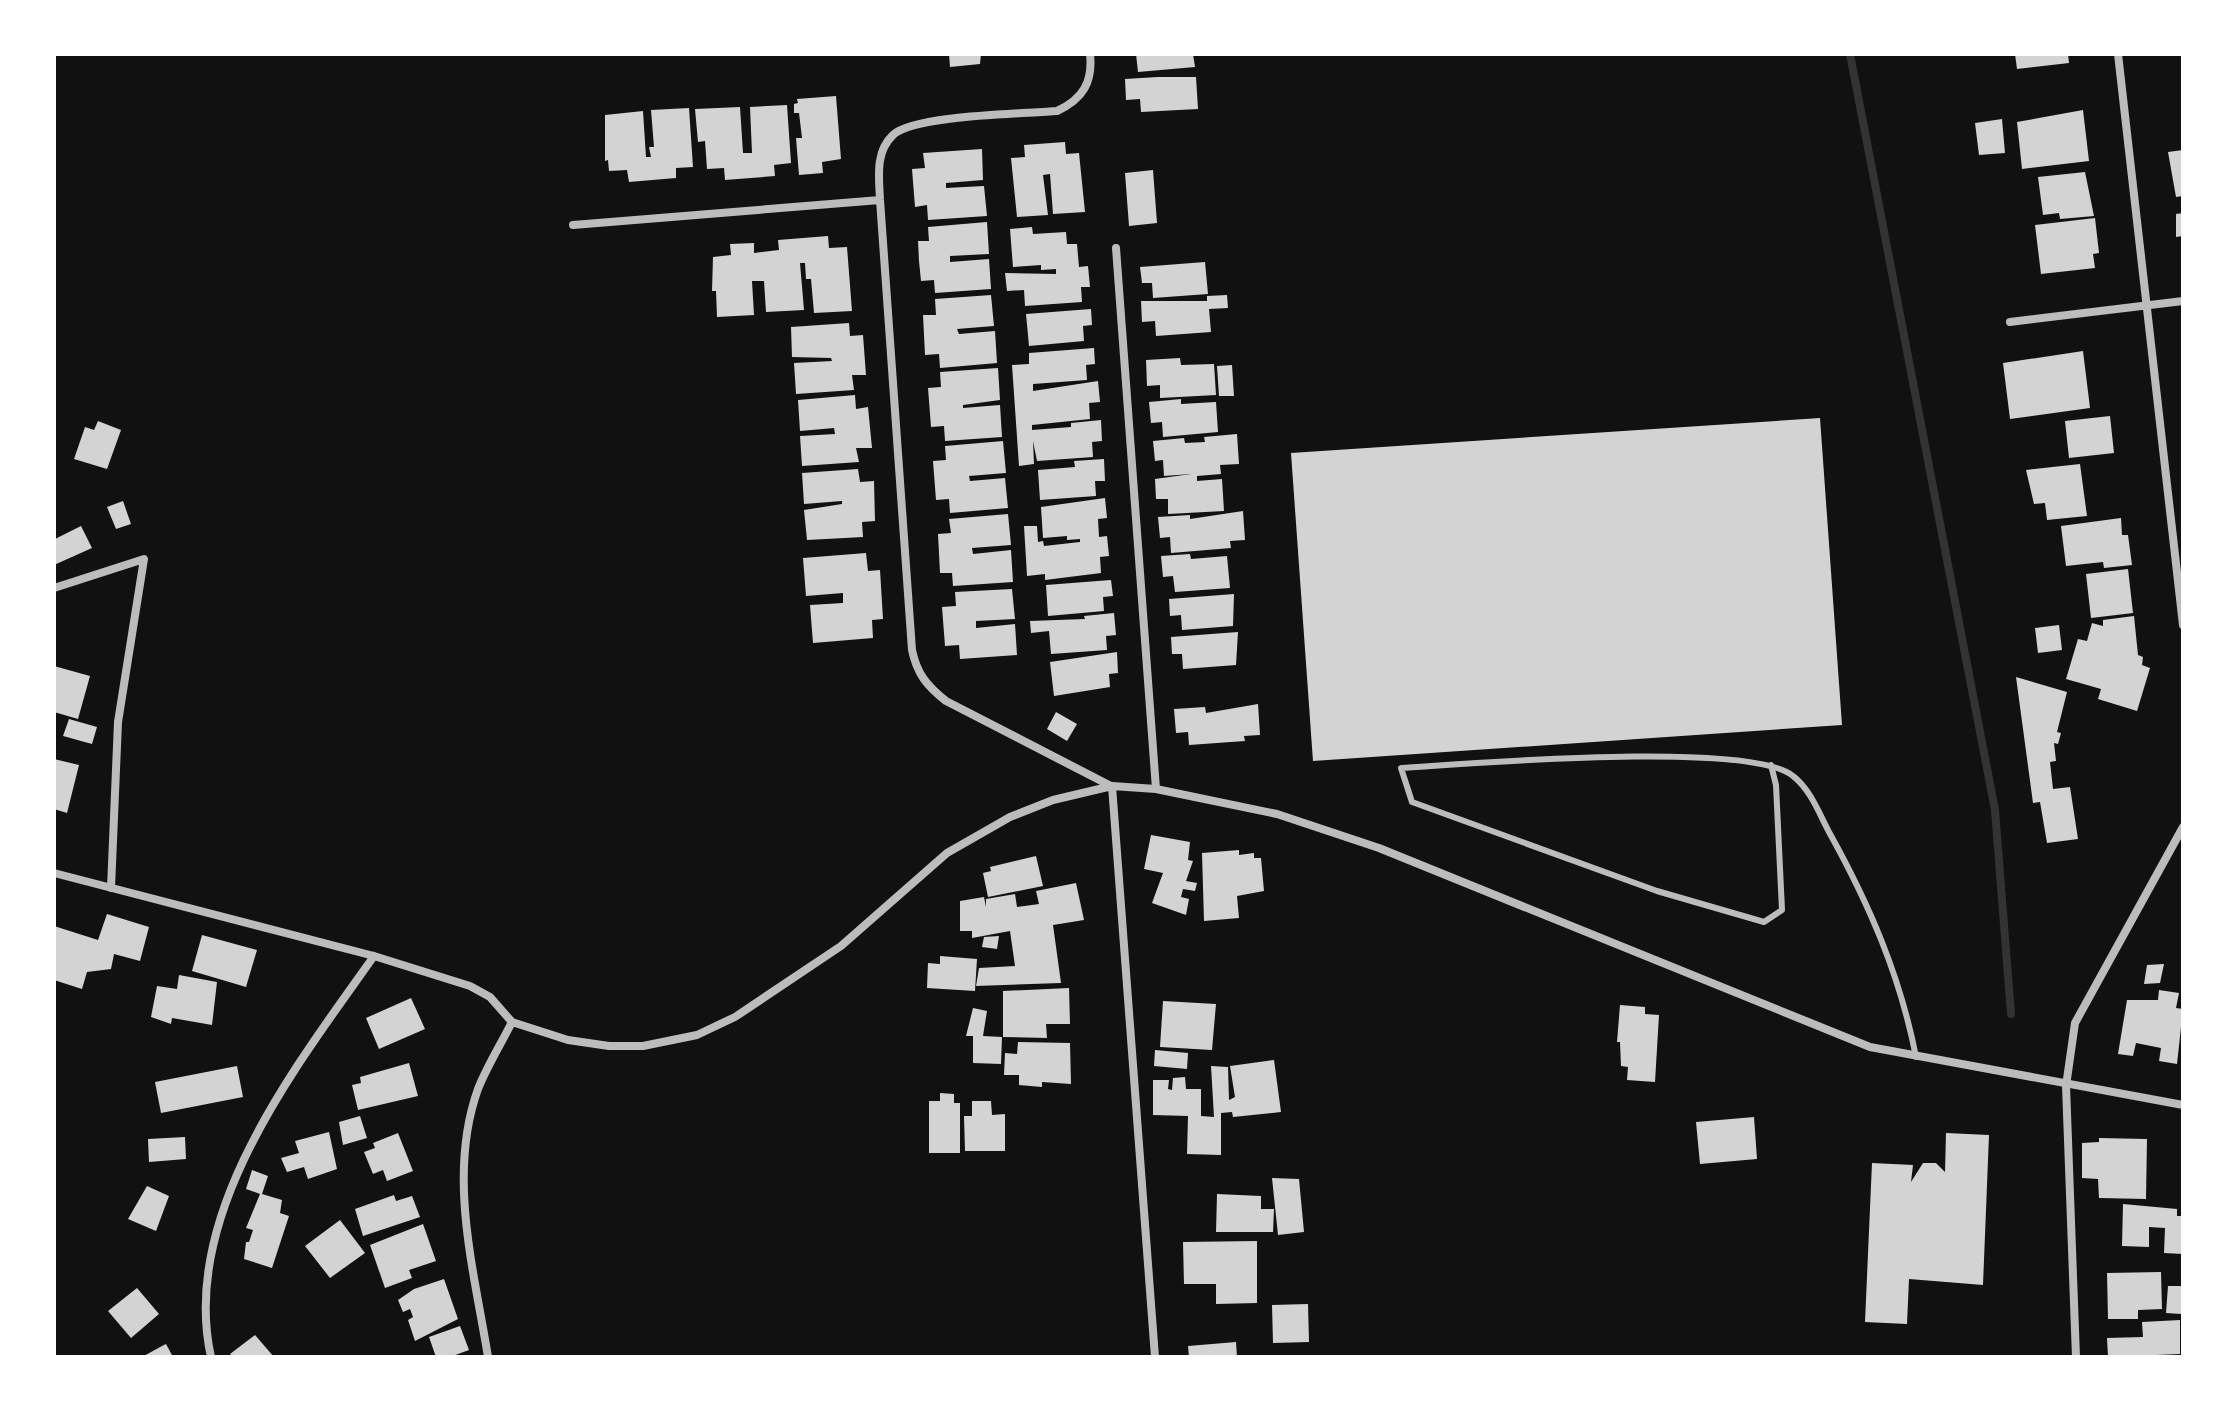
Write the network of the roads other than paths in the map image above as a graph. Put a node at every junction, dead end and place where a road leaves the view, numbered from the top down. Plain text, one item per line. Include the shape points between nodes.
1 (1090, 54) edge
2 (2118, 54) edge
3 (880, 200) junction
4 (573, 225) dead end
5 (1116, 248) dead end
6 (2183, 301) edge
7 (2146, 305) junction
8 (2010, 322) dead end
9 (54, 588) edge
10 (2183, 625) edge
11 (1771, 765) junction
12 (1112, 786) junction
13 (1156, 789) junction
14 (2183, 827) edge
15 (54, 873) edge
16 (111, 888) junction
17 (374, 956) junction
18 (512, 1022) junction
19 (1916, 1058) junction
20 (2066, 1086) junction
21 (2183, 1105) edge
22 (211, 1357) edge
23 (488, 1357) edge
24 (1155, 1357) edge
25 (2076, 1357) edge

1 - 3 street via 1092,71 1085,90 1057,111 913,123 892,135 879,158
2 - 7 street
3 - 4 street
3 - 12 street via 917,671 946,701
5 - 13 street
6 - 7 street
7 - 8 street
7 - 10 street
9 - 16 street via 144,559 118,722
11 - 11 lane via 1589,757 1401,768 1412,802 1657,891 1764,922 1782,910
11 - 19 lane via 1792,775 1807,792 1869,903 1905,999
12 - 13 street
12 - 18 street via 1053,800 978,833 947,853 841,946 735,1017 697,1035 643,1046 609,1046 568,1040
12 - 24 street
13 - 19 street via 1277,814 1379,848 1830,1034
14 - 20 street via 2075,1023
15 - 16 street
16 - 17 street
17 - 18 street via 470,986 490,997
17 - 22 street via 286,1085 228,1196 206,1295
18 - 23 street via 478,1089 463,1179
19 - 20 street
20 - 21 street
20 - 25 street

